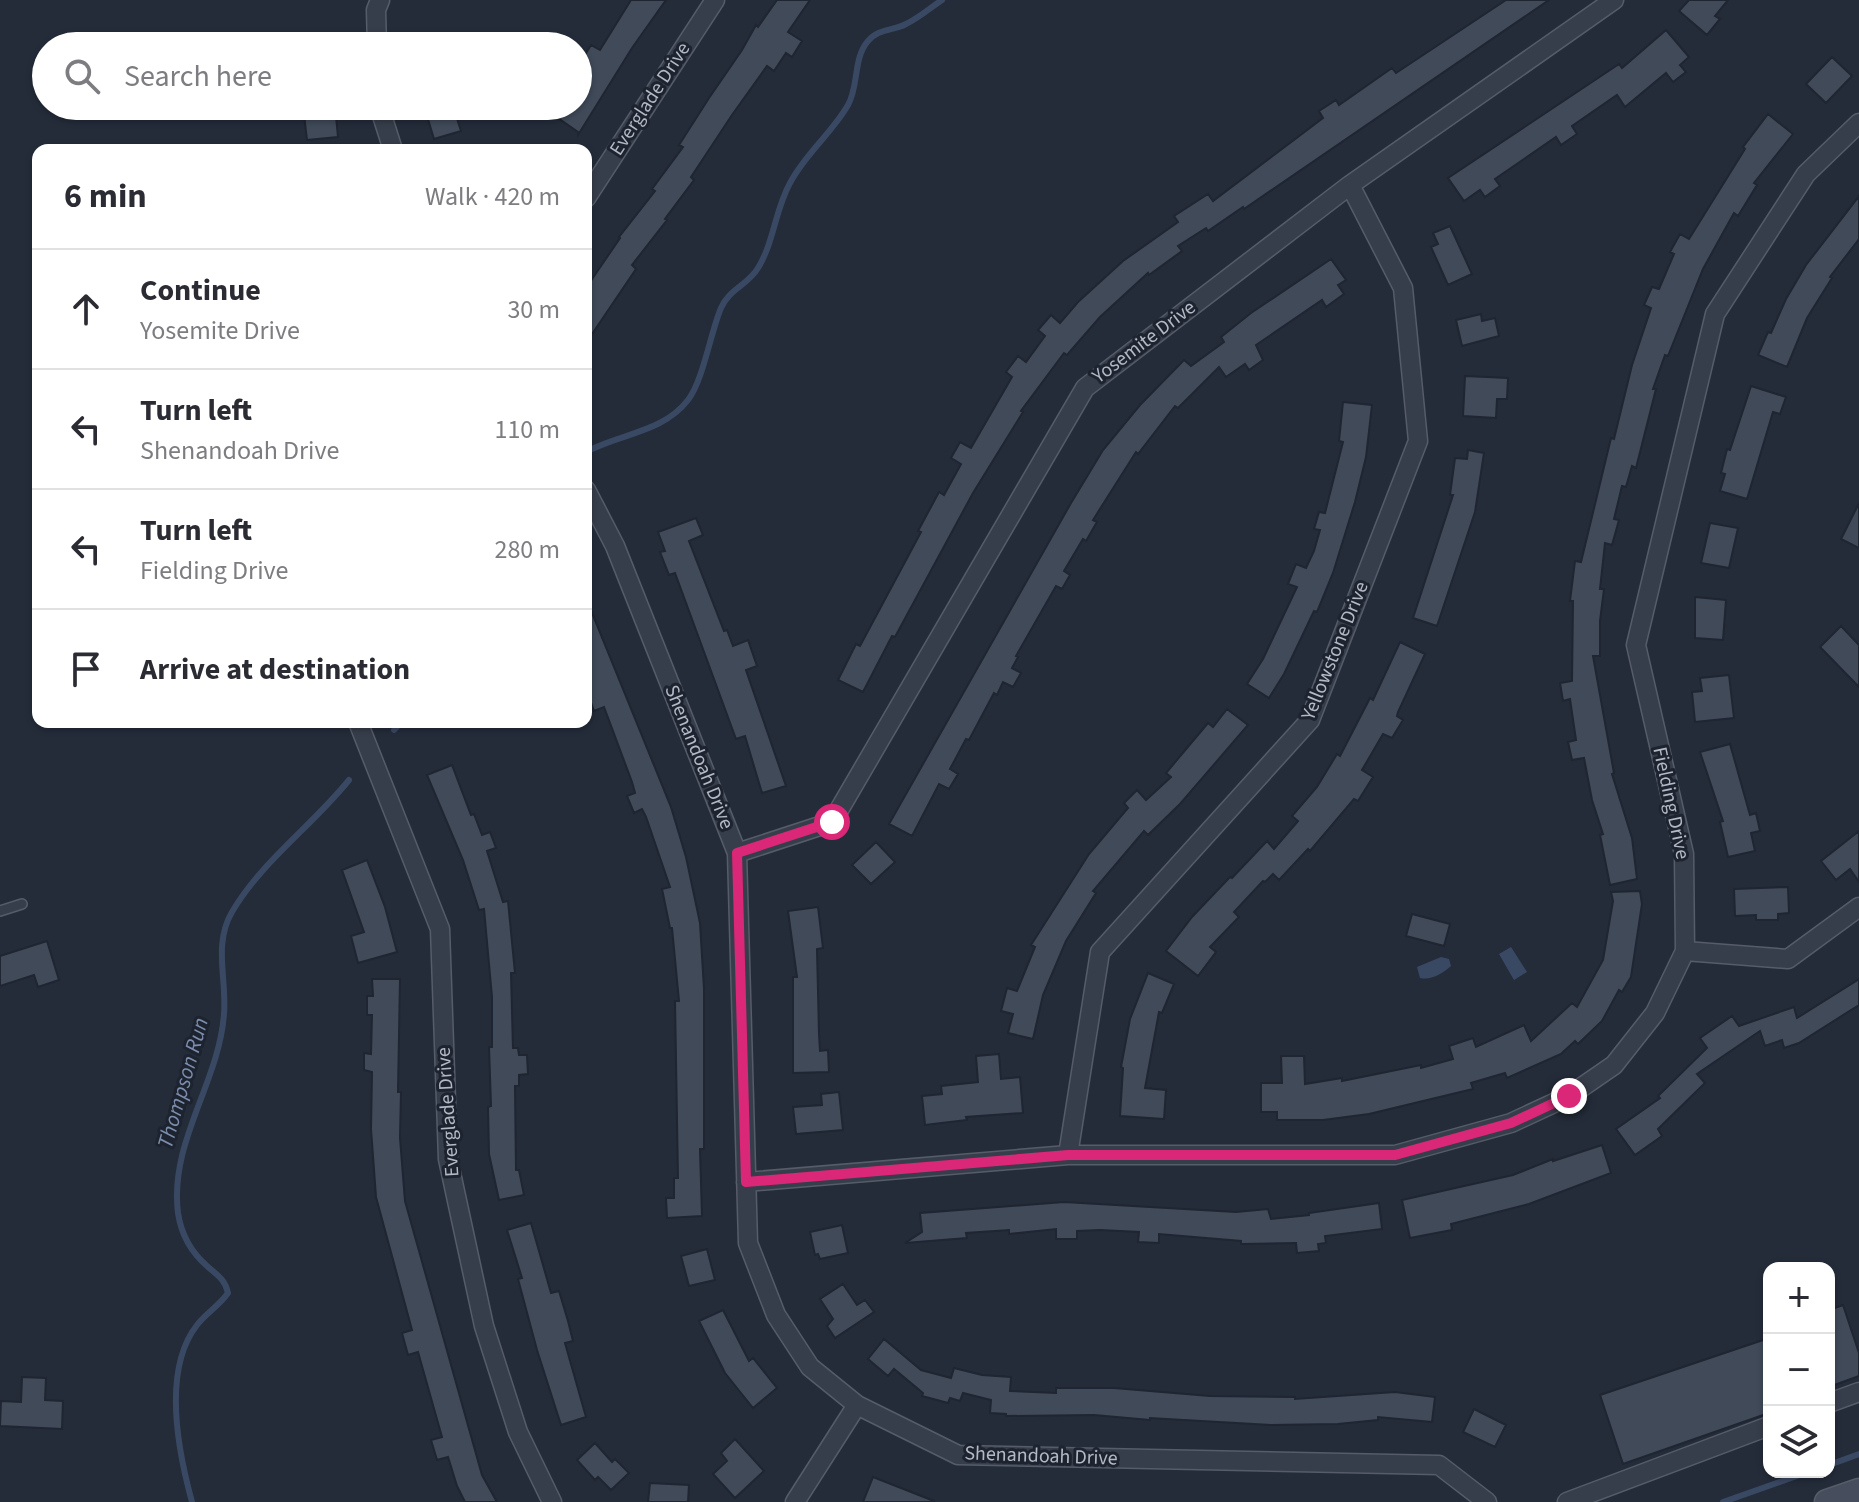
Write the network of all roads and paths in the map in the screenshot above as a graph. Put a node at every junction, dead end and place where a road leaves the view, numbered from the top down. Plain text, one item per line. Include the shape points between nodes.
1 (380, 0) edge
2 (715, 0) edge
3 (1614, 0) edge
4 (377, 32) edge
5 (383, 120) edge
6 (1859, 123) edge
7 (391, 144) edge
8 (1350, 185) junction
9 (592, 189) edge
10 (592, 502) edge
11 (360, 728) edge
12 (737, 853) junction
13 (22, 904) dead end
14 (1859, 907) edge
15 (0, 911) edge
16 (1685, 951) junction
17 (1068, 1155) junction
18 (746, 1182) junction
19 (1859, 1392) edge
20 (1835, 1401) edge
21 (857, 1405) junction
22 (1763, 1428) edge
23 (1859, 1491) edge
24 (552, 1502) edge
25 (795, 1502) edge
26 (1487, 1502) edge
27 (1567, 1502) edge
28 (1827, 1502) edge

1 - 4 street
2 - 9 street, Everglade Drive
3 - 8 street, Yosemite Drive
5 - 7 street
6 - 16 street, Fielding Drive via 1806,174 1715,314 1636,645 1684,854
8 - 12 street, Yosemite Drive via 1085,388 832,822
8 - 17 street, Yellowstone Drive via 1403,288 1418,441 1310,720 1100,952
10 - 12 street, Shenandoah Drive via 615,546
11 - 24 street, Everglade Drive via 440,929 448,1159 484,1326 518,1432
12 - 18 street, Shenandoah Drive
13 - 15 lane
14 - 16 street via 1788,959
16 - 17 street, Fielding Drive via 1655,1013 1614,1065 1569,1096 1511,1123 1395,1155
17 - 18 street, Fielding Drive
18 - 21 street, Shenandoah Drive via 748,1243 776,1315 810,1367
19 - 20 street
21 - 25 street
21 - 26 street, Shenandoah Drive via 958,1455 1439,1465
22 - 27 street
23 - 28 street

